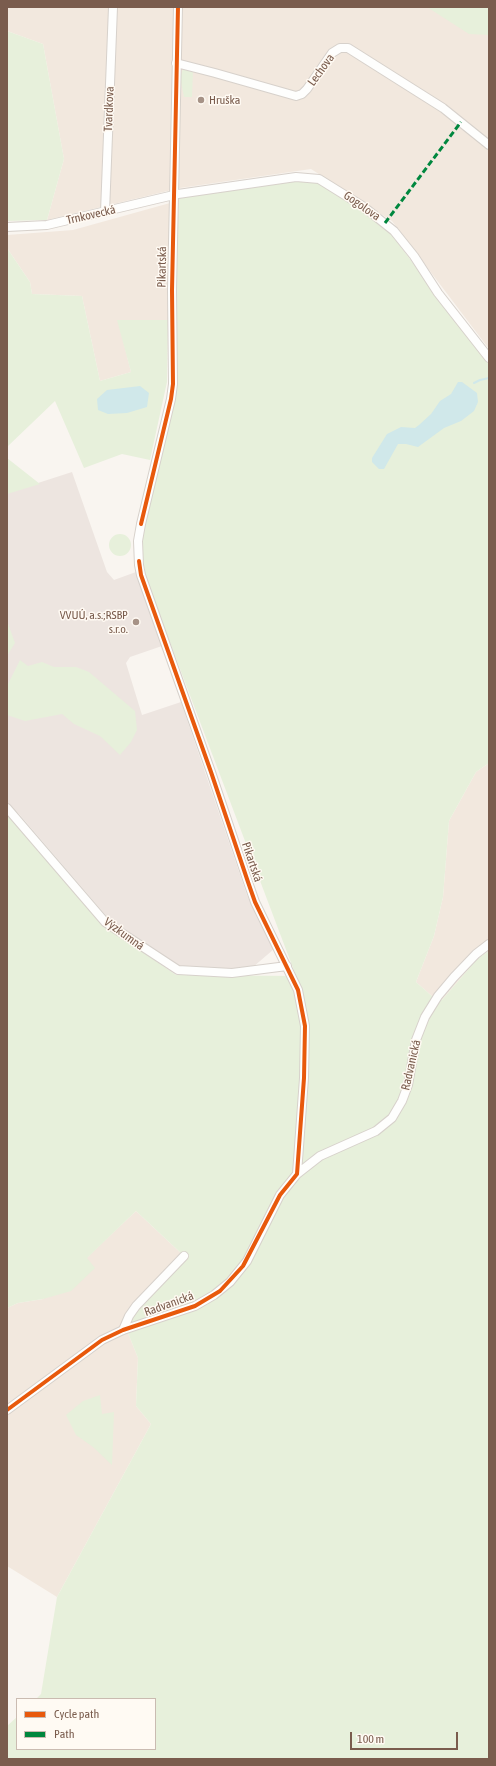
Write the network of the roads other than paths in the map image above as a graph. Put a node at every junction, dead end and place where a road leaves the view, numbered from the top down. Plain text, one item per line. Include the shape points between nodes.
1 (113, 7) edge
2 (178, 7) edge
3 (176, 64) junction
4 (489, 144) edge
5 (173, 195) junction
6 (105, 212) junction
7 (7, 227) edge
8 (489, 358) edge
9 (7, 808) edge
10 (489, 944) edge
11 (287, 966) junction
12 (297, 1174) junction
13 (184, 1256) dead end
14 (123, 1330) junction
15 (7, 1410) edge

1 - 6 street, Tvardkova
2 - 3 street, Pikartská
3 - 4 street, Lechova via 296,96 308,89 332,53 340,48 348,48 443,108
3 - 5 street, Pikartská
5 - 6 street, Trnkovecká
5 - 8 street, Gogolova via 296,177 324,181 364,207 394,231
5 - 11 street, Pikartská via 172,399 141,524 138,541 140,570 255,902
6 - 7 street, Trnkovecká via 47,225
9 - 11 street, Výzkumná via 105,922 178,970 232,973
10 - 12 street, Radvanická via 454,977 425,1017 416,1040 408,1085 392,1118 376,1131 320,1156
11 - 12 street, Pikartská via 298,990 305,1026
12 - 14 street, Radvanická via 278,1198 247,1261 225,1286 195,1306
13 - 14 street via 136,1306
14 - 15 street, Radvanická via 94,1345

